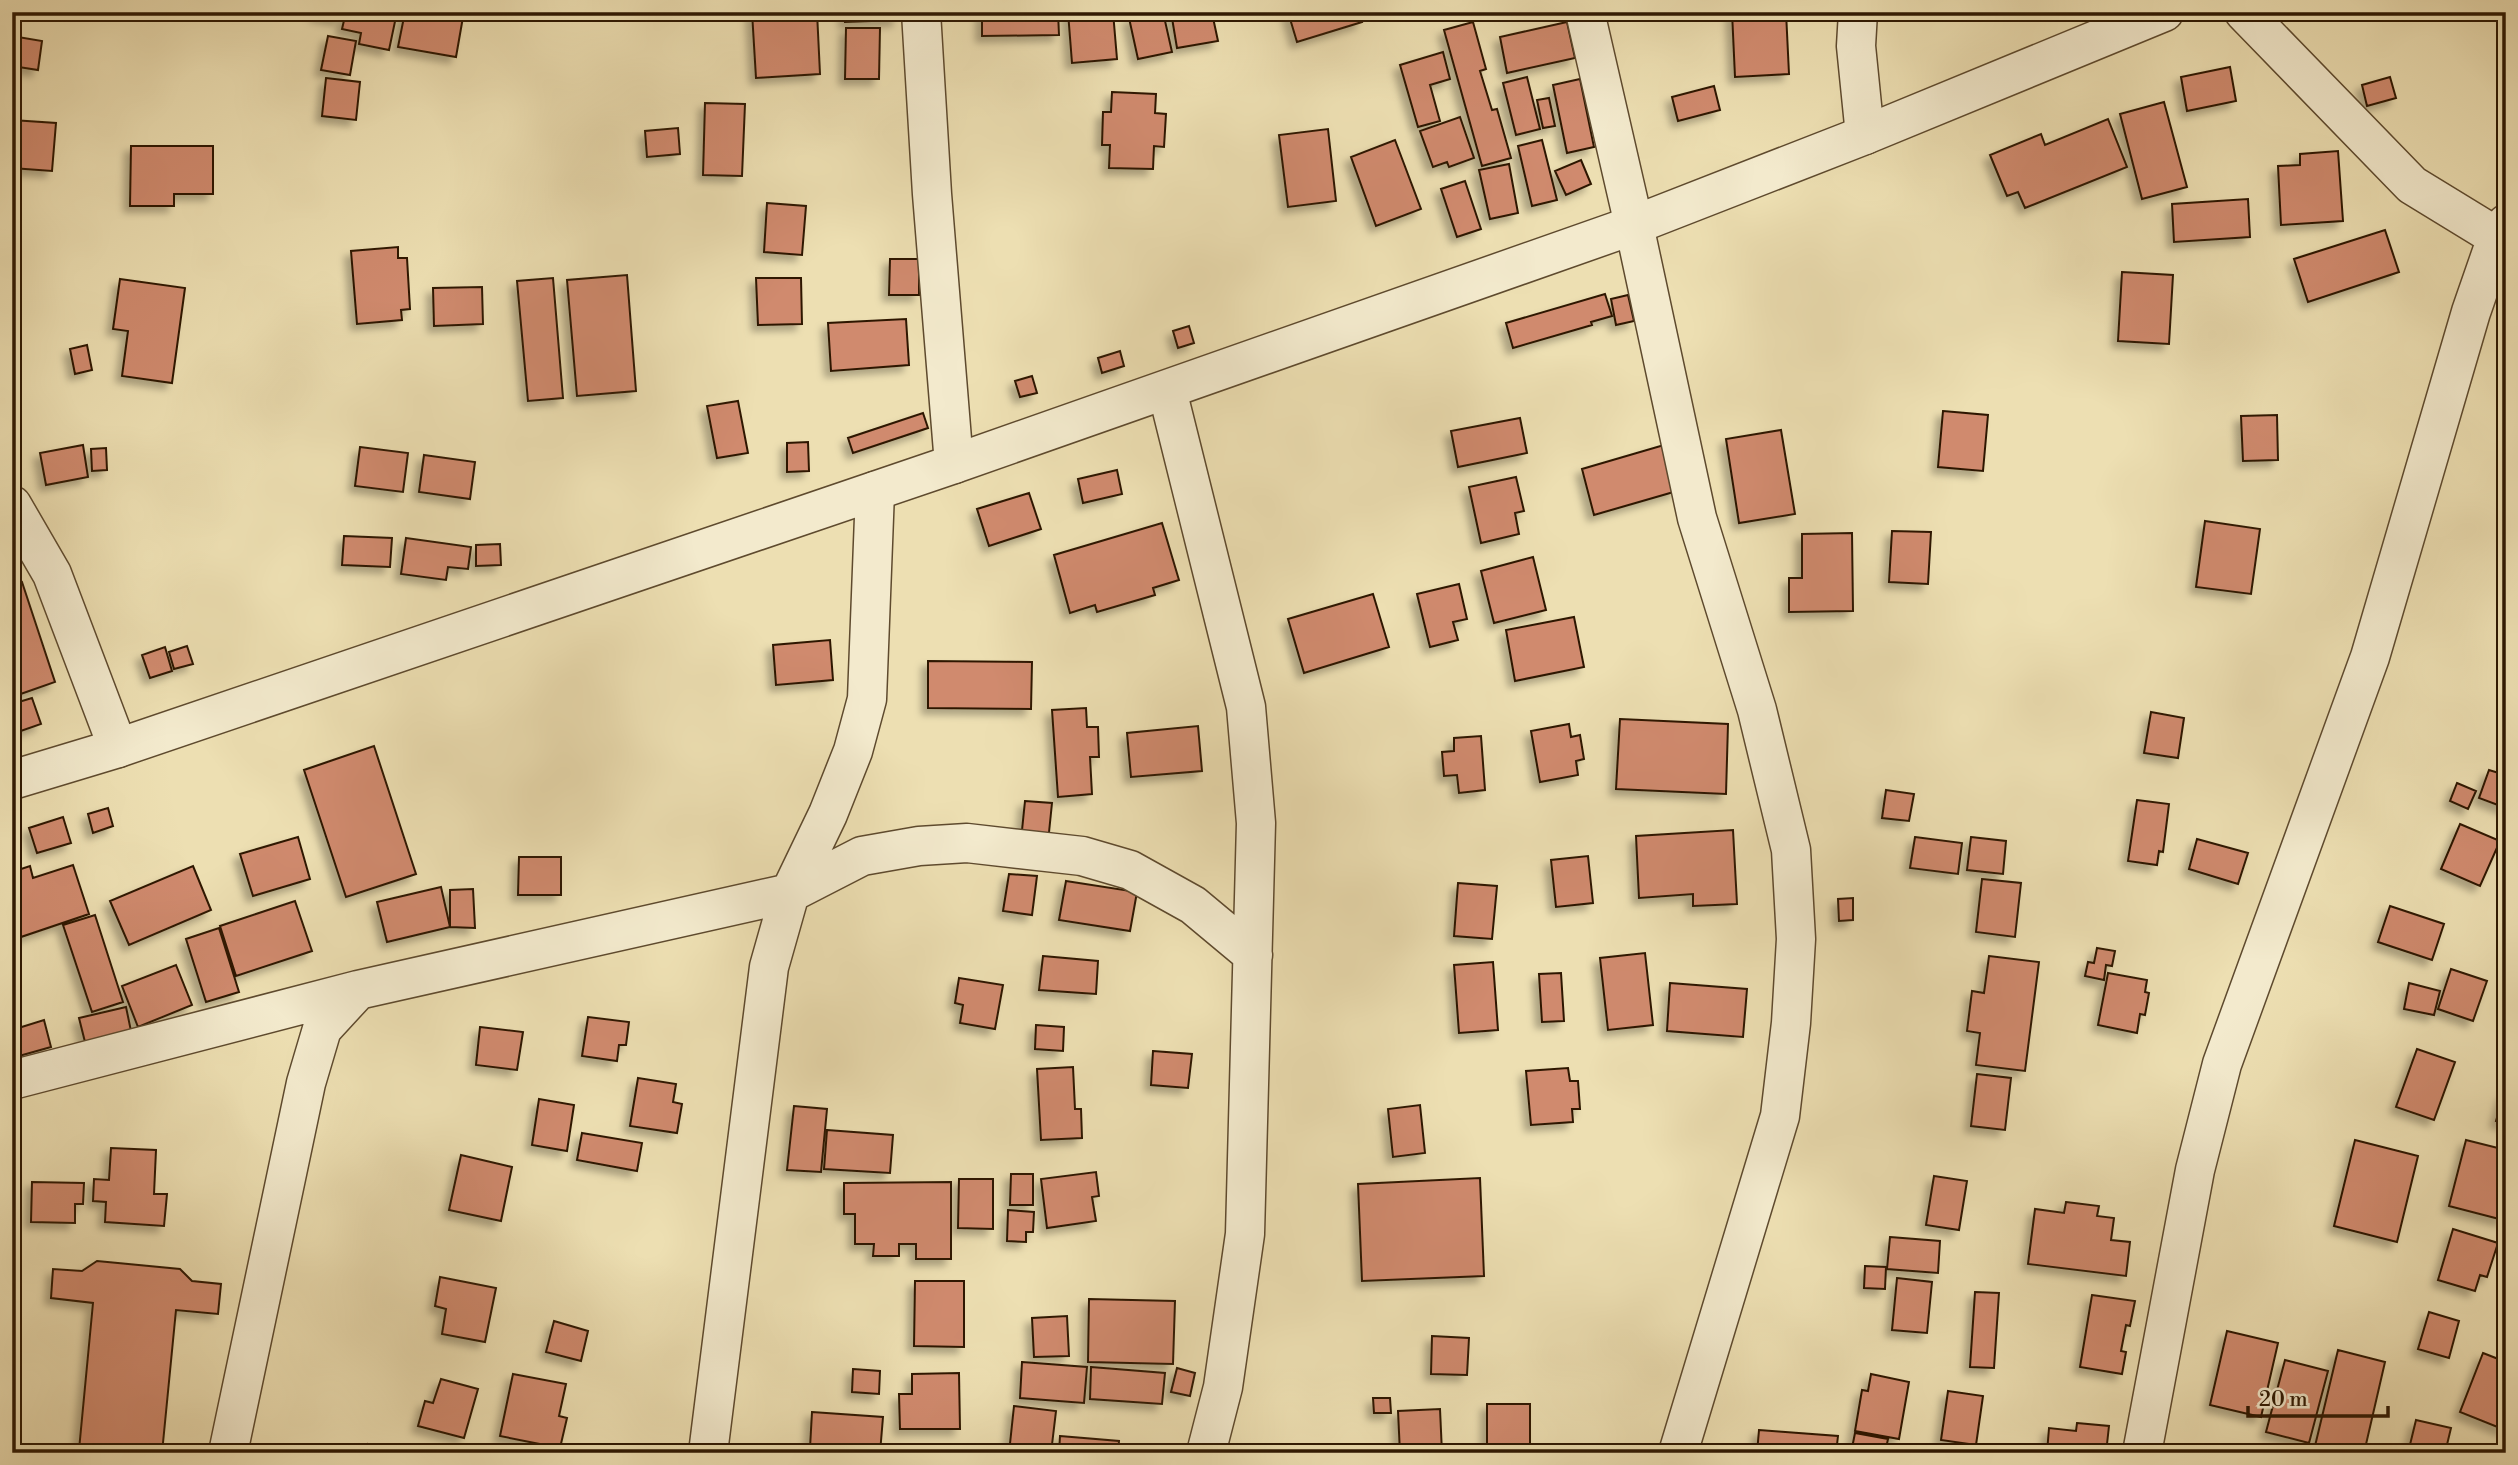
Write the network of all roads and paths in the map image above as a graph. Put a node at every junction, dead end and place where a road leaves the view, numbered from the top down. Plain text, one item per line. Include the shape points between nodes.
1 (921, 12) edge
2 (1585, 12) edge
3 (1858, 12) edge
4 (2164, 12) edge
5 (2244, 12) edge
6 (1865, 135) junction
7 (1634, 225) junction
8 (2501, 231) edge
9 (1167, 390) junction
10 (954, 464) junction
11 (876, 491) junction
12 (12, 505) edge
13 (118, 748) junction
14 (12, 780) edge
15 (790, 893) junction
16 (1253, 955) junction
17 (358, 990) junction
18 (12, 1080) edge
19 (228, 1453) edge
20 (708, 1453) edge
21 (1206, 1453) edge
22 (1678, 1453) edge
23 (2142, 1453) edge

1 - 10 street
2 - 7 street
3 - 6 street via 1856,46
4 - 6 street
5 - 8 street via 2412,185
6 - 7 street
7 - 9 street
7 - 22 street via 1697,518 1757,710 1791,850 1796,939 1780,1116
8 - 23 street via 2443,403 2370,657 2222,1064 2195,1170
9 - 10 street
9 - 16 street via 1246,707 1256,823
10 - 11 street
11 - 13 street
11 - 15 street via 867,699 828,814
12 - 13 street via 52,574
13 - 14 street
15 - 16 street via 862,856 919,846 967,843 1082,856 1130,870 1193,905
15 - 17 street
15 - 20 street via 769,967
16 - 21 street via 1245,1234 1223,1387
17 - 18 street
17 - 19 street via 322,1029 306,1083

